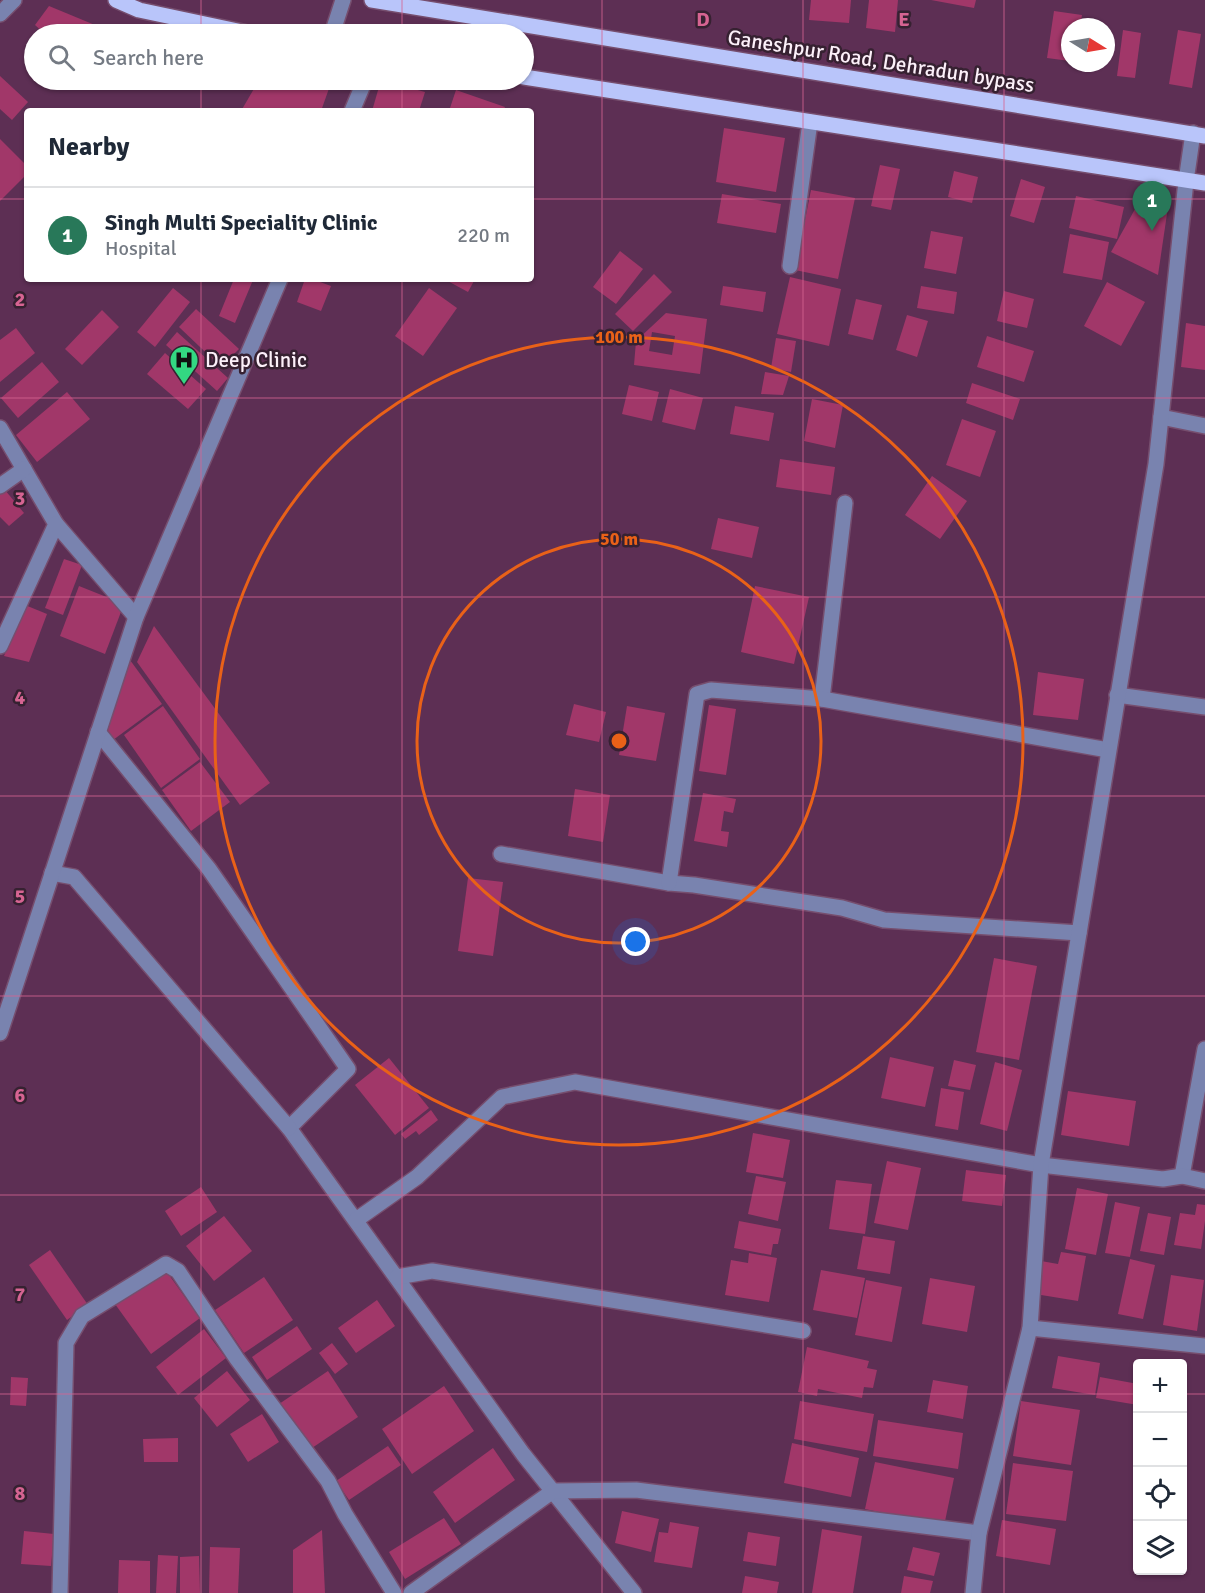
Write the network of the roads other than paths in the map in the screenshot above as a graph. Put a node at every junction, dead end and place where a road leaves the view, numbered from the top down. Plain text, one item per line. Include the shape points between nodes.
1 (14, 0) edge
2 (116, 0) edge
3 (343, 0) edge
4 (372, 0) edge
5 (0, 14) edge
6 (205, 24) edge
7 (335, 24) edge
8 (519, 24) edge
9 (534, 26) edge
10 (534, 79) edge
11 (361, 90) edge
12 (353, 108) edge
13 (810, 122) junction
14 (1199, 135) edge
15 (1186, 181) junction
16 (1205, 183) edge
17 (790, 266) dead end
18 (279, 282) edge
19 (1161, 417) junction
20 (1205, 426) edge
21 (0, 428) edge
22 (24, 469) junction
23 (0, 486) edge
24 (844, 503) dead end
25 (56, 524) junction
26 (136, 617) junction
27 (0, 646) edge
28 (1117, 695) junction
29 (822, 699) junction
30 (1205, 707) edge
31 (98, 732) junction
32 (1108, 750) junction
33 (501, 854) dead end
34 (52, 873) junction
35 (669, 883) junction
36 (1079, 933) junction
37 (0, 1033) edge
38 (1205, 1049) edge
39 (289, 1128) junction
40 (1041, 1166) junction
41 (1182, 1176) junction
42 (1205, 1181) edge
43 (356, 1220) junction
44 (397, 1277) junction
45 (1030, 1328) junction
46 (803, 1331) dead end
47 (1205, 1346) edge
48 (553, 1491) junction
49 (979, 1533) junction
50 (60, 1593) edge
51 (394, 1593) edge
52 (411, 1593) edge
53 (634, 1593) edge
54 (973, 1593) edge

1 - 5 street
2 - 6 main road via 139,10
3 - 7 street
4 - 8 main road, Ganeshpur Road, Dehradun bypass
9 - 14 main road, Ganeshpur Road, Dehradun bypass
10 - 13 main road
11 - 12 street
13 - 15 main road
13 - 17 street
14 - 15 street
15 - 16 main road
15 - 19 street
18 - 26 street
19 - 20 street
19 - 28 street
21 - 22 street
22 - 23 street
22 - 25 street
24 - 29 street
25 - 26 street
25 - 27 street
26 - 31 street
28 - 30 street
28 - 32 street
29 - 32 street
29 - 35 street via 711,690 697,694
31 - 34 street
31 - 39 street via 209,869 348,1069
32 - 36 street
33 - 35 street
34 - 37 street
34 - 39 street via 74,877
35 - 36 street via 843,908 884,920
36 - 40 street
38 - 41 street
39 - 43 street
40 - 41 street via 1163,1179
40 - 43 street via 575,1082 502,1097 417,1176
40 - 45 street
41 - 42 street
43 - 44 street
44 - 46 street via 432,1271
44 - 48 street
45 - 47 street
45 - 49 street
48 - 49 street via 636,1490
48 - 52 street
48 - 53 street
49 - 54 street
50 - 51 street via 66,1343 82,1316 166,1264 178,1271 237,1359 328,1481

